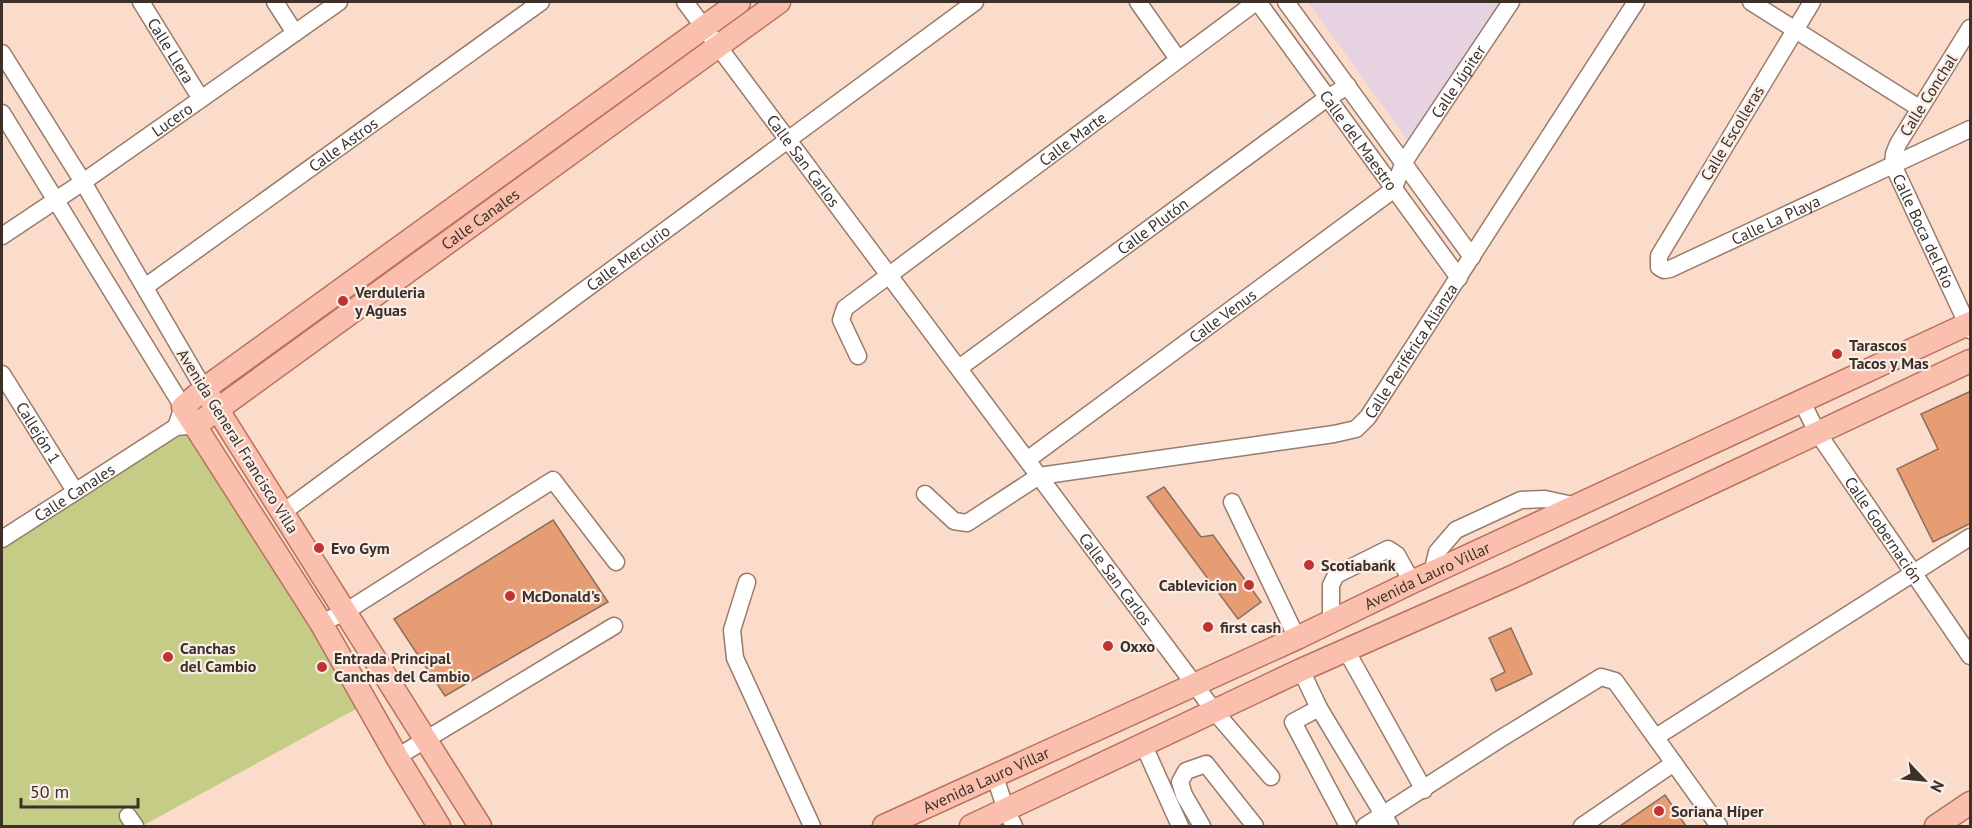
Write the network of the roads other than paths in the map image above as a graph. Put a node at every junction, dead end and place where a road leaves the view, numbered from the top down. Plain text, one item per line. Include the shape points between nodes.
1 (141, 2) edge
2 (275, 2) edge
3 (339, 2) edge
4 (541, 2) edge
5 (685, 2) edge
6 (739, 2) edge
7 (779, 2) edge
8 (975, 2) edge
9 (1138, 2) edge
10 (1257, 2) edge
11 (1286, 2) edge
12 (1511, 2) edge
13 (1636, 2) edge
14 (1751, 2) edge
15 (1812, 2) edge
16 (704, 28) junction
17 (1971, 28) edge
18 (1794, 30) junction
19 (295, 33) junction
20 (719, 46) junction
21 (2, 53) edge
22 (1178, 59) junction
23 (1348, 86) junction
24 (1327, 98) junction
25 (201, 99) junction
26 (1919, 108) junction
27 (2, 113) edge
28 (1971, 129) edge
29 (789, 140) junction
30 (1404, 162) junction
31 (1893, 165) junction
32 (83, 182) junction
33 (1393, 190) junction
34 (56, 201) junction
35 (2, 236) edge
36 (1472, 257) junction
37 (1659, 267) joint
38 (890, 275) junction
39 (1459, 278) junction
40 (145, 287) junction
41 (1970, 326) edge
42 (858, 356) dead end
43 (1971, 361) edge
44 (958, 368) junction
45 (2, 374) edge
46 (204, 389) junction
47 (1802, 402) junction
48 (217, 409) junction
49 (185, 420) junction
50 (1817, 432) junction
51 (1027, 460) junction
52 (1039, 476) junction
53 (75, 491) junction
54 (925, 494) dead end
55 (1232, 502) dead end
56 (1577, 506) junction
57 (282, 513) junction
58 (1971, 537) edge
59 (2, 539) edge
60 (1498, 542) junction
61 (616, 562) dead end
62 (1915, 573) junction
63 (1422, 577) junction
64 (1512, 577) junction
65 (747, 582) dead end
66 (345, 612) junction
67 (1331, 621) junction
68 (321, 623) junction
69 (614, 626) dead end
70 (1297, 638) junction
71 (1346, 650) junction
72 (1971, 656) edge
73 (1301, 670) junction
74 (1194, 684) junction
75 (1319, 708) junction
76 (1215, 712) junction
77 (1656, 737) junction
78 (425, 739) junction
79 (1144, 746) junction
80 (397, 757) junction
81 (1674, 763) junction
82 (995, 777) junction
83 (1271, 777) dead end
84 (1424, 790) junction
85 (1971, 802) edge
86 (1010, 818) edge
87 (1387, 821) edge
88 (439, 826) edge
89 (480, 826) edge
90 (812, 826) edge
91 (884, 826) edge
92 (971, 826) edge
93 (1180, 826) edge
94 (1202, 826) edge
95 (1255, 826) edge
96 (1348, 826) edge
97 (1365, 826) edge
98 (1582, 826) edge
99 (1719, 826) edge
100 (1936, 826) edge

1 - 25 street, Calle Llera
2 - 19 street
3 - 19 street, Lucero
4 - 40 street, Calle Astros
5 - 16 street, Calle San Carlos
6 - 16 main road, Calle Canales
7 - 20 main road, Calle Canales
8 - 29 street, Calle Mercurio
9 - 22 street
10 - 22 street, Calle Marte
10 - 24 street, Calle del Maestro
11 - 23 street, Calle del Maestro
12 - 30 street, Calle Júpiter
13 - 36 street, Calle Periférica Alianza
14 - 18 street
15 - 18 street, Calle Escolleras
16 - 20 street, Calle San Carlos
16 - 46 main road, Calle Canales
17 - 26 street, Calle Conchal
18 - 26 street
18 - 37 street, Calle Escolleras via 1659,256
19 - 25 street, Lucero
20 - 29 street, Calle San Carlos
20 - 48 main road, Calle Canales
21 - 32 street, Avenida General Francisco Villa
22 - 38 street, Calle Marte
23 - 24 street, Calle Plutón
23 - 30 street, Calle del Maestro
24 - 33 street, Calle del Maestro
24 - 44 street, Calle Plutón
25 - 32 street, Lucero
26 - 31 street, Calle Conchal via 1898,144
27 - 34 street, Avenida General Francisco Villa
28 - 31 street, Calle La Playa
29 - 38 street, Calle San Carlos
29 - 57 street, Calle Mercurio
30 - 33 street
30 - 36 street, Calle del Maestro
31 - 37 street, Calle La Playa via 1670,269
31 - 41 street, Calle Boca del Río
32 - 34 street, Lucero
32 - 40 street, Avenida General Francisco Villa
33 - 39 street, Calle del Maestro
33 - 51 street, Calle Venus
34 - 35 street, Lucero
34 - 49 street, Avenida General Francisco Villa
36 - 39 street, Calle Periférica Alianza
38 - 42 street via 845,308 841,320
38 - 44 street, Calle San Carlos
39 - 52 street, Calle Periférica Alianza via 1368,417 1356,429
40 - 46 street, Avenida General Francisco Villa
41 - 47 main road, Avenida Lauro Villar
43 - 50 main road, Avenida Lauro Villar
44 - 51 street, Calle San Carlos
45 - 53 street, Callejón 1
46 - 48 main road, Avenida General Francisco Villa
46 - 49 main road, Calle Canales
47 - 50 street, Calle Gobernación
47 - 56 main road, Avenida Lauro Villar
48 - 49 main road, Calle Canales
48 - 57 main road, Avenida General Francisco Villa
49 - 53 street, Calle Canales
49 - 68 main road, Avenida General Francisco Villa
50 - 62 street, Calle Gobernación
50 - 64 main road, Avenida Lauro Villar
51 - 52 street, Calle San Carlos
52 - 54 street via 967,523 954,521
52 - 74 street, Calle San Carlos
53 - 59 street, Calle Canales
55 - 70 street
56 - 60 main road, Avenida Lauro Villar
56 - 63 street via 1545,499 1521,500 1456,530
57 - 66 main road, Avenida General Francisco Villa
58 - 62 street
60 - 63 main road, Avenida Lauro Villar
60 - 64 main road
61 - 66 street via 553,480
62 - 72 street, Calle Gobernación
62 - 77 street
63 - 67 main road, Avenida Lauro Villar
63 - 67 street via 1388,549 1336,575 1331,585
64 - 71 main road, Avenida Lauro Villar
65 - 90 street via 732,630 735,657
66 - 68 street
66 - 78 main road, Avenida General Francisco Villa
67 - 70 main road, Avenida Lauro Villar
68 - 80 main road, Avenida General Francisco Villa
69 - 78 street
70 - 74 main road, Avenida Lauro Villar
71 - 73 main road, Avenida Lauro Villar
71 - 84 street
73 - 75 street
73 - 76 main road, Avenida Lauro Villar
74 - 76 street, Calle San Carlos
74 - 82 main road, Avenida Lauro Villar
75 - 87 street
75 - 96 street via 1293,722
76 - 79 main road, Avenida Lauro Villar
76 - 83 street, Calle San Carlos
77 - 81 street
77 - 84 street via 1615,681 1601,677
78 - 80 street
78 - 89 main road, Avenida General Francisco Villa
79 - 86 main road, Avenida Lauro Villar
79 - 93 street
80 - 88 main road, Avenida General Francisco Villa
81 - 98 street
81 - 99 street
82 - 86 street
82 - 91 main road, Avenida Lauro Villar
84 - 87 street
85 - 100 main road
86 - 92 main road, Avenida Lauro Villar
87 - 97 street
94 - 95 street via 1180,782 1186,771 1206,765

